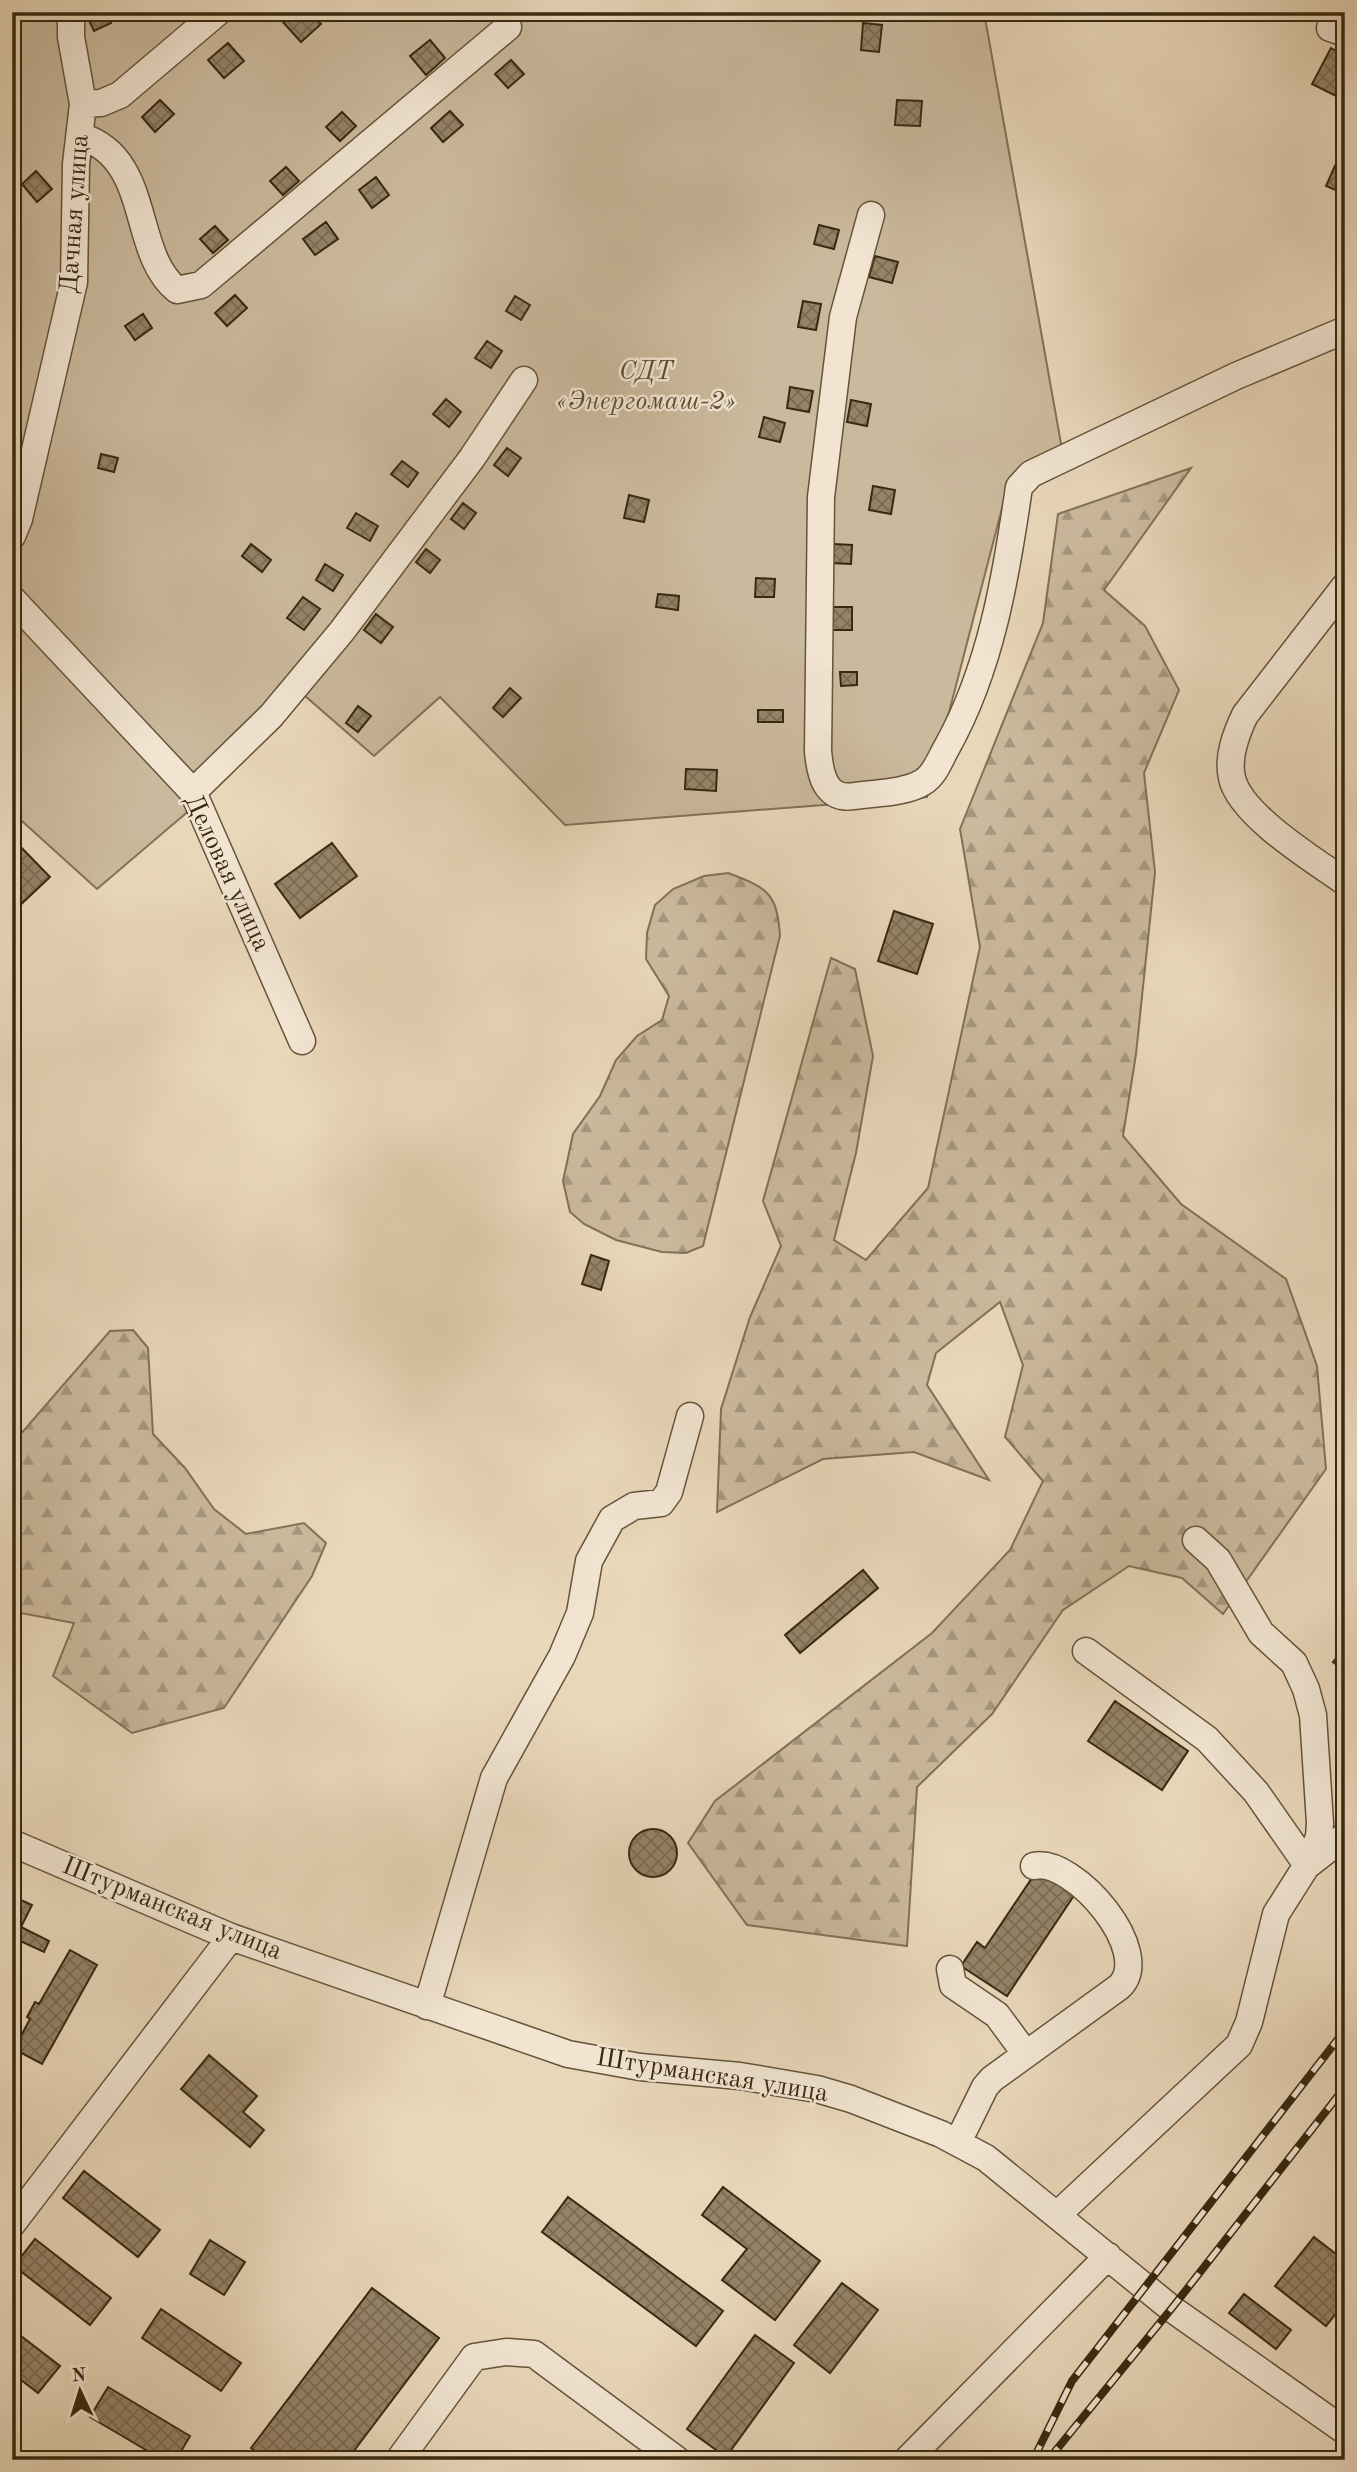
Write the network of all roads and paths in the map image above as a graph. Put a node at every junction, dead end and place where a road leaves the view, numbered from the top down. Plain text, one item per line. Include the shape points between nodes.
1 (71, 12) edge
2 (218, 12) edge
3 (508, 27) dead end
4 (83, 104) junction
5 (80, 136) junction
6 (871, 215) dead end
7 (1345, 330) edge
8 (524, 380) dead end
9 (12, 536) edge
10 (1345, 586) edge
11 (12, 598) edge
12 (193, 792) junction
13 (1345, 882) edge
14 (302, 1041) dead end
15 (690, 1416) dead end
16 (1196, 1540) dead end
17 (1086, 1651) dead end
18 (1345, 1836) edge
19 (12, 1843) edge
20 (1307, 1865) junction
21 (1034, 1866) dead end
22 (231, 1937) junction
23 (950, 1969) dead end
24 (427, 2006) junction
25 (1025, 2053) junction
26 (958, 2142) junction
27 (1057, 2215) junction
28 (12, 2224) edge
29 (1108, 2256) junction
30 (1345, 2431) edge
31 (399, 2460) edge
32 (677, 2460) edge
33 (907, 2460) edge

1 - 4 street, Дачная улица
2 - 4 street via 120,95
3 - 5 street via 192,289 177,290 163,275 120,163 99,142
4 - 5 street, Дачная улица
5 - 9 street, Дачная улица via 74,282
6 - 7 street via 843,317 821,497 818,751 823,782 839,795 911,787 932,774 982,673 1019,487 1031,474 1236,376
8 - 12 street via 472,458 342,631 271,716
10 - 13 street via 1244,715 1234,742 1231,775 1235,790 1247,804
11 - 12 street, Деловая улица
12 - 14 street, Деловая улица
15 - 24 street via 669,1492 661,1503 634,1506 612,1519 589,1561 580,1613 562,1656 494,1778
16 - 20 street via 1218,1560 1261,1633 1294,1663 1306,1689 1313,1715 1320,1823
17 - 20 street via 1207,1739 1256,1792
18 - 20 street
19 - 22 street, Штурманская улица
20 - 27 street via 1276,1914 1239,2045
21 - 25 street via 1051,1865 1094,1894 1121,1937 1128,1969 1119,1987
22 - 24 street, Штурманская улица
22 - 28 street
23 - 25 street via 953,1985 997,2015
24 - 26 street, Штурманская улица via 568,2054 817,2089 900,2116
25 - 26 street via 985,2087
26 - 27 street, Штурманская улица via 986,2158
27 - 29 street, Штурманская улица
29 - 30 street, Штурманская улица via 1172,2309
29 - 33 street
31 - 32 street via 474,2357 506,2352 534,2354

